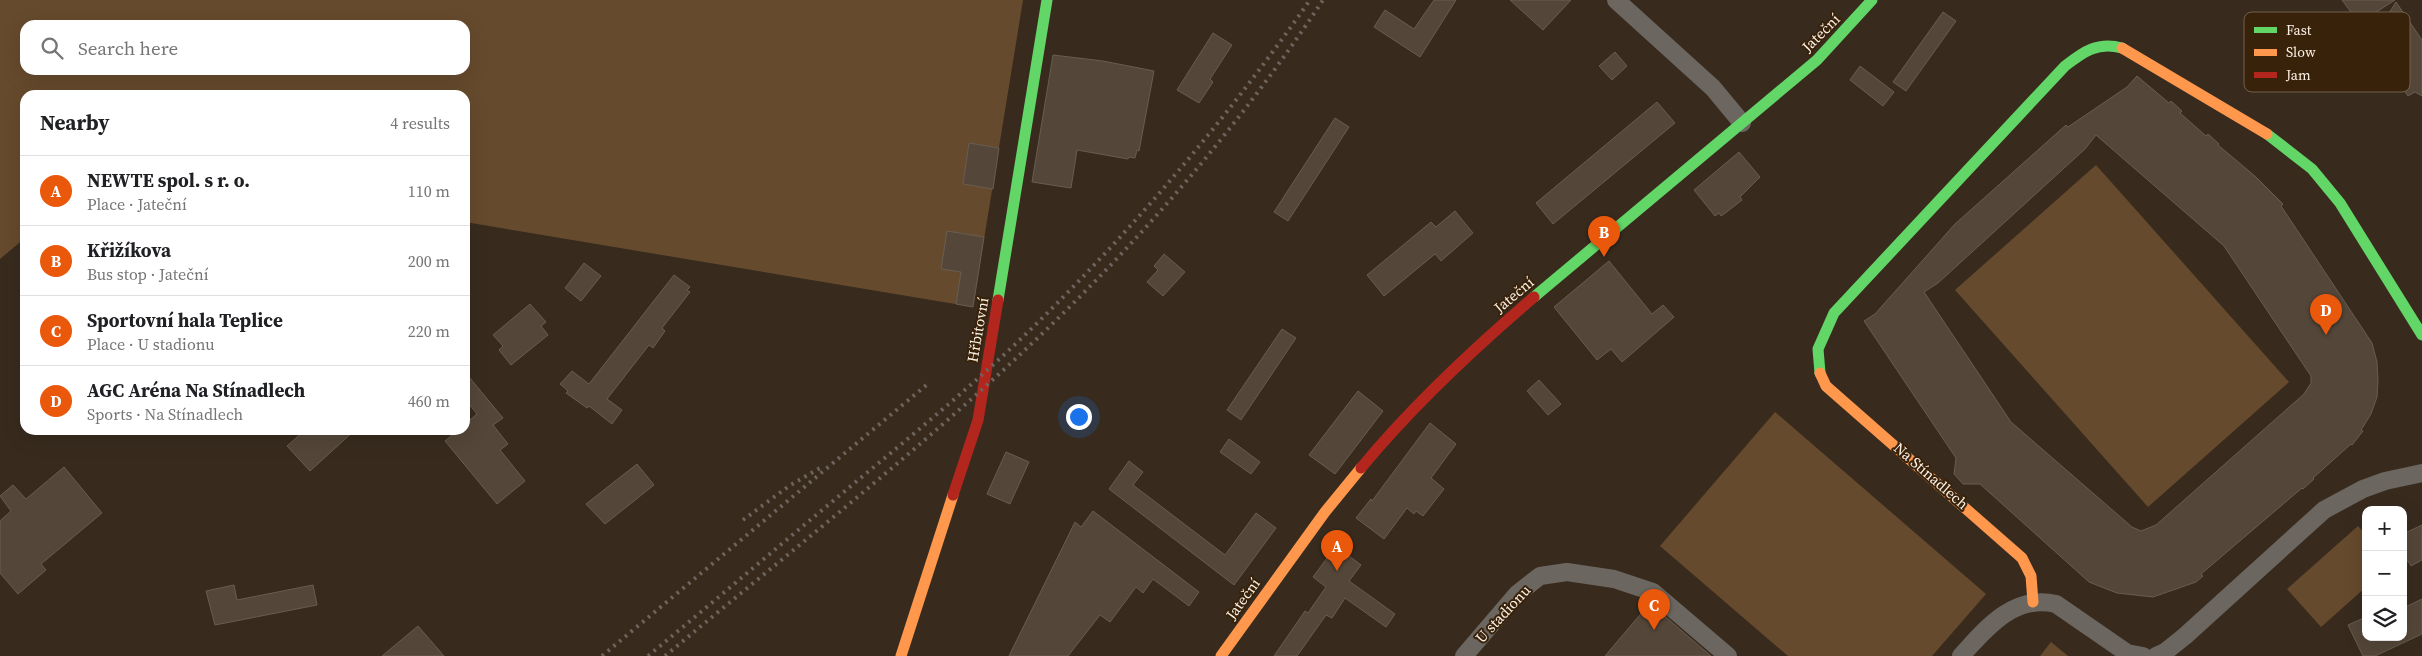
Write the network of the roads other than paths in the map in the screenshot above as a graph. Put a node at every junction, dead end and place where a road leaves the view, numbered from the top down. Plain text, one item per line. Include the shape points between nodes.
1 (1047, 0) edge
2 (1616, 0) edge
3 (1872, 0) edge
4 (1742, 123) junction
5 (2422, 335) edge
6 (2422, 473) edge
7 (2032, 602) junction
8 (901, 656) edge
9 (1221, 656) edge
10 (1464, 656) edge
11 (1728, 656) edge
12 (1961, 656) edge
13 (2143, 656) edge
14 (2156, 656) edge

1 - 8 street, Hřbitovní via 978,420
2 - 4 street via 1713,88
3 - 4 street, Jateční via 1816,60
4 - 9 street, Jateční via 1513,315 1442,379 1388,435 1325,512
5 - 7 street, Na Stínadlech via 2340,203 2301,158 2130,51 2115,44 2101,44 2085,50 2065,66 1834,313 1819,338 1816,357 1826,386 2022,558 2031,576
6 - 14 street via 2363,489 2324,510 2185,636
7 - 12 street via 2006,612
7 - 13 street via 2056,604 2127,653
10 - 11 street, U stadionu via 1517,594 1540,576 1567,572 1614,580 1653,592

